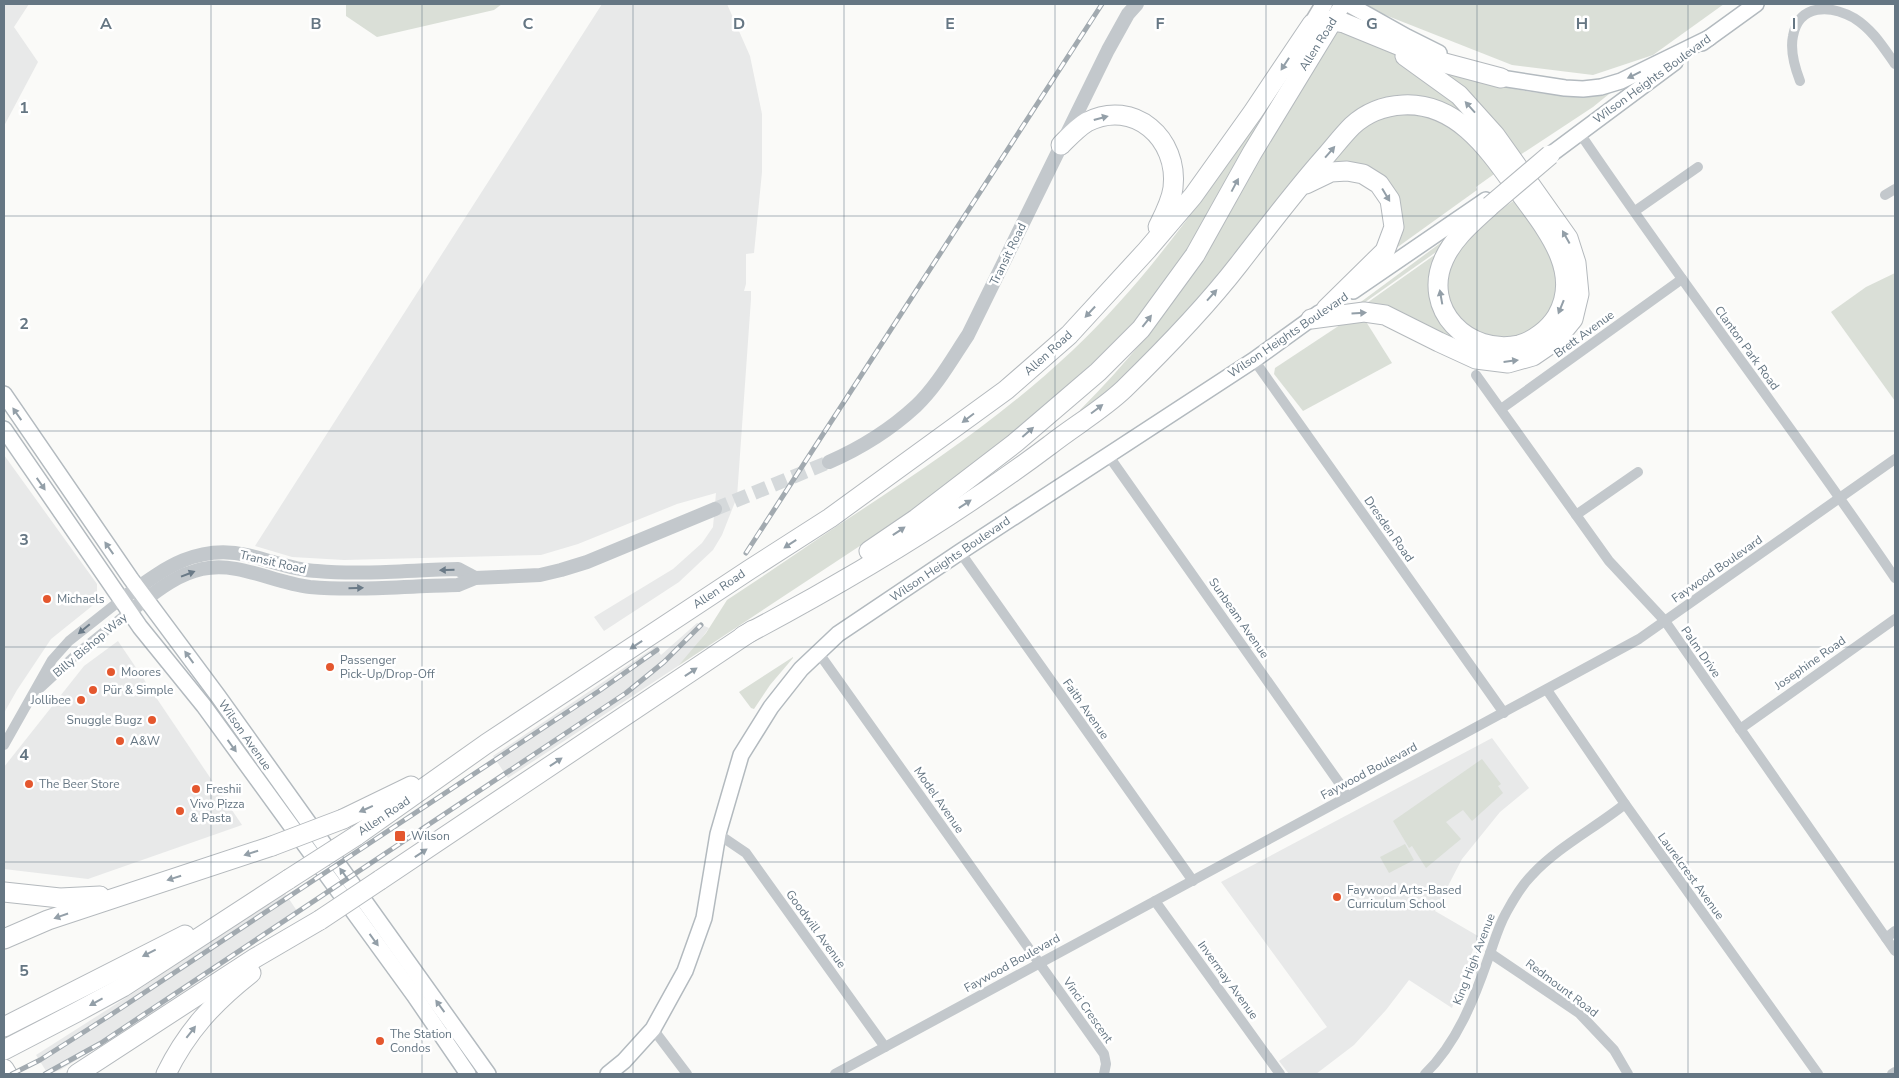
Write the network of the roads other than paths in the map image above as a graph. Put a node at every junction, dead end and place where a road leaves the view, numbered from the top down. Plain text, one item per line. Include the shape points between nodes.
1 (1137, 4) edge
2 (1324, 4) edge
3 (1343, 4) edge
4 (1348, 4) edge
5 (1756, 4) edge
6 (1333, 20) junction
7 (1312, 24) junction
8 (1378, 37) junction
9 (1709, 38) junction
10 (1895, 64) edge
11 (1502, 78) junction
12 (1800, 81) dead end
13 (1579, 132) junction
14 (1061, 145) junction
15 (1550, 155) joint
16 (1698, 167) dead end
17 (1298, 188) junction
18 (1895, 189) edge
19 (1885, 195) dead end
20 (1488, 203) junction
21 (1635, 211) junction
22 (1147, 250) junction
23 (1682, 279) junction
24 (1318, 314) junction
25 (1254, 360) junction
26 (1476, 375) dead end
27 (4, 394) edge
28 (1501, 409) junction
29 (4, 430) edge
30 (1108, 455) junction
31 (1895, 459) edge
32 (829, 462) tunnel mouth
33 (1638, 472) dead end
34 (1840, 497) junction
35 (715, 509) tunnel mouth
36 (1576, 515) junction
37 (960, 552) junction
38 (1895, 578) edge
39 (143, 593) junction
40 (122, 599) junction
41 (130, 611) junction
42 (1895, 619) edge
43 (1665, 621) junction
44 (743, 636) junction
45 (818, 652) junction
46 (1547, 690) junction
47 (34, 693) junction
48 (1504, 713) junction
49 (1740, 728) junction
50 (486, 744) junction
51 (4, 745) edge
52 (1346, 797) junction
53 (1625, 804) junction
54 (718, 834) junction
55 (1193, 881) junction
56 (140, 889) junction
57 (4, 892) edge
58 (255, 900) junction
59 (1155, 901) junction
60 (320, 920) junction
61 (1895, 931) edge
62 (1886, 938) junction
63 (4, 939) edge
64 (1895, 951) edge
65 (1490, 953) junction
66 (1040, 963) junction
67 (6, 1026) edge
68 (653, 1028) junction
69 (885, 1047) junction
70 (4, 1050) edge
71 (4, 1069) edge
72 (1432, 1072) edge
73 (1895, 1072) edge
74 (7, 1074) edge
75 (77, 1074) edge
76 (166, 1074) edge
77 (468, 1074) edge
78 (488, 1074) edge
79 (608, 1074) edge
80 (687, 1074) edge
81 (835, 1074) edge
82 (1104, 1074) edge
83 (1280, 1074) edge
84 (1628, 1074) edge
85 (1818, 1074) edge
86 (1892, 1074) edge

1 - 14 street, Transit Road via 1108,50
2 - 7 main road, Allen Road
3 - 6 main road, Allen Road
4 - 11 main road via 1431,49
5 - 9 main road, Wilson Heights Boulevard
6 - 7 highway
6 - 8 highway
44 -> 6 highway, Allen Road via 916,519 1015,444 1098,372 1141,329 1195,255
7 -> 22 highway, Allen Road via 1193,196
8 - 11 highway via 1437,61
24 -> 8 highway via 1364,312 1385,315 1476,359 1508,363 1533,356 1555,341 1573,319 1579,294 1576,263 1568,238 1495,135 1458,94
9 -> 11 main road via 1601,87 1565,88
9 - 13 main road, Wilson Heights Boulevard
10 - 12 street via 1864,25 1839,11 1820,8 1803,17 1792,37
13 - 15 main road, Wilson Heights Boulevard
13 - 21 street, Clanton Park Road
14 -> 22 highway via 1088,122 1108,116 1140,121 1158,134 1172,164 1173,187
14 - 32 street, Transit Road via 968,335 940,377 917,405 900,419 856,450
15 - 20 highway, bridge
16 - 21 street
17 -> 20 highway via 1352,127 1369,113 1386,106 1416,104 1437,109 1469,129 1492,154 1547,230 1564,272 1565,295 1555,320 1540,334 1521,344 1504,347 1486,346 1452,324 1439,296 1443,260 1454,242
17 -> 24 highway via 1331,172 1347,171 1363,174 1379,184 1390,200 1394,228 1385,251
44 -> 17 highway via 892,551 1016,470 1121,392 1236,268
18 - 19 street
20 - 24 main road, Wilson Heights Boulevard
21 - 23 street, Clanton Park Road
22 -> 50 highway, Allen Road via 1069,335 1006,390 945,436 830,518
23 - 28 street, Brett Avenue
23 - 34 street, Clanton Park Road
24 - 25 main road, Wilson Heights Boulevard
25 - 30 main road, Wilson Heights Boulevard
25 - 48 street, Dresden Road
26 - 28 street, Palm Drive
39 -> 27 main road, Wilson Avenue
28 - 36 street, Palm Drive
29 -> 40 main road, Wilson Avenue
30 - 37 main road, Wilson Heights Boulevard
30 - 52 street, Sunbeam Avenue via 1340,784
31 - 34 street, Faywood Boulevard
33 - 36 street
34 - 38 street, Clanton Park Road
34 - 43 street, Faywood Boulevard
35 - 39 street, Transit Road via 587,562 540,575 475,578 458,585 321,588 230,568 214,568 183,575
36 - 43 street, Palm Drive via 1609,561
37 - 45 main road, Wilson Heights Boulevard via 838,634
37 - 55 street, Faith Avenue
39 - 40 street, Billy Bishop Way
39 - 41 street, Billy Bishop Way
78 -> 39 main road, Wilson Avenue
40 - 41 main road, Wilson Avenue
40 -> 47 street, Billy Bishop Way via 68,642 52,660
41 - 47 street, Billy Bishop Way
41 -> 77 main road, Wilson Avenue via 341,894
42 - 49 street, Josephine Road
43 - 46 street, Faywood Boulevard
43 - 49 street, Palm Drive
60 -> 44 highway, Allen Road, bridge
45 - 54 main road, Wilson Heights Boulevard via 771,706 741,755
45 - 66 street, Model Avenue
46 - 48 street, Faywood Boulevard
46 - 53 street, Laurelcrest Avenue
47 - 51 street, Billy Bishop Way
48 - 52 street, Faywood Boulevard
49 - 62 street, Palm Drive
50 -> 56 highway, bridge via 402,791 343,819
50 - 58 highway, Allen Road, bridge via 356,836
52 - 55 street, Faywood Boulevard
53 - 65 street, King High Avenue via 1532,875 1505,914
53 - 85 street, Laurelcrest Avenue
54 - 68 main road, Wilson Heights Boulevard via 704,918 685,971
54 - 69 street, Goodwill Avenue via 746,852
55 - 59 street, Faywood Boulevard
56 - 57 highway via 60,898
56 -> 63 highway via 48,920
58 -> 67 highway
58 -> 70 highway, Allen Road via 123,986
59 - 66 street, Faywood Boulevard
59 - 83 street, Invermay Avenue
60 - 75 highway, Allen Road via 255,958
76 -> 60 highway via 183,1042 219,1000
61 - 62 street
62 - 64 street, Palm Drive
65 - 72 street, King High Avenue via 1467,1012
65 - 84 street, Redmount Road via 1579,1013 1614,1050
66 - 69 street, Faywood Boulevard
66 - 82 street, Vinci Crescent via 1104,1054
68 - 79 main road, Wilson Heights Boulevard
68 - 80 street
69 - 81 street, Faywood Boulevard
71 - 74 highway
73 - 86 street

